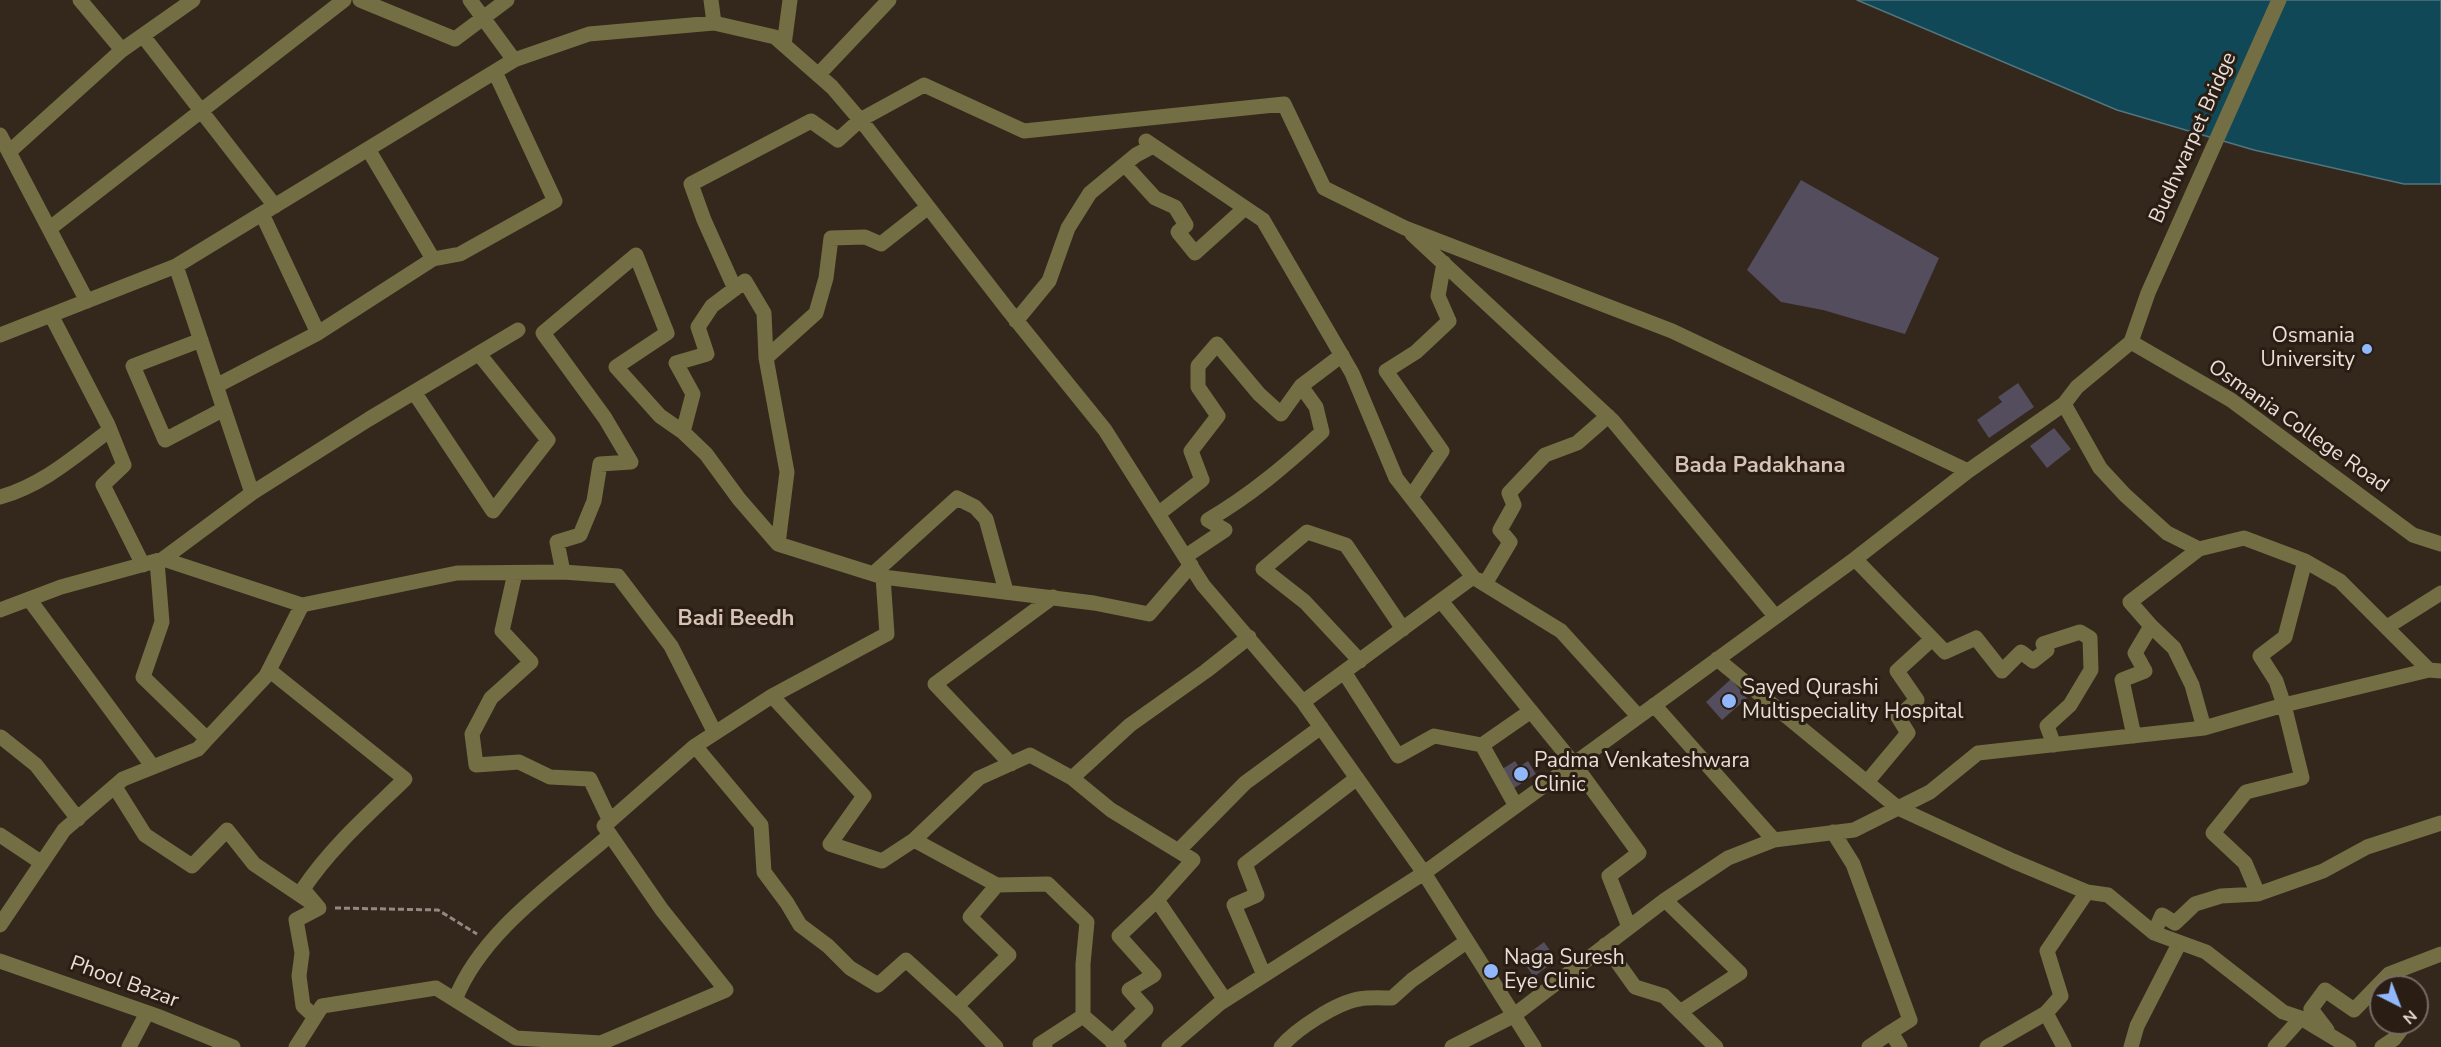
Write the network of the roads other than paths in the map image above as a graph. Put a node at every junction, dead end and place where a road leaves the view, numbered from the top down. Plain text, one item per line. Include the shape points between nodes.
1 (80, 0) edge
2 (193, 0) edge
3 (344, 0) edge
4 (360, 0) edge
5 (470, 0) edge
6 (507, 0) edge
7 (711, 0) edge
8 (790, 0) edge
9 (889, 0) edge
10 (2279, 0) edge
11 (483, 18) junction
12 (714, 23) junction
13 (143, 36) junction
14 (784, 45) junction
15 (122, 50) junction
16 (514, 60) junction
17 (495, 72) junction
18 (818, 75) junction
19 (201, 111) junction
20 (860, 120) junction
21 (0, 135) edge
22 (368, 149) junction
23 (9, 152) junction
24 (1125, 165) junction
25 (928, 207) junction
26 (1245, 208) junction
27 (268, 210) junction
28 (1405, 228) junction
29 (49, 229) junction
30 (433, 259) junction
31 (1444, 263) junction
32 (176, 266) junction
33 (735, 289) junction
34 (87, 301) junction
35 (51, 315) junction
36 (1017, 321) junction
37 (518, 330) dead end
38 (318, 333) junction
39 (0, 335) edge
40 (201, 340) junction
41 (2132, 342) junction
42 (479, 354) junction
43 (1342, 355) junction
44 (765, 358) junction
45 (216, 386) junction
46 (1301, 386) junction
47 (414, 392) junction
48 (2064, 404) junction
49 (224, 409) junction
50 (1608, 416) junction
51 (110, 430) junction
52 (683, 432) junction
53 (1968, 471) junction
54 (252, 493) junction
55 (0, 497) edge
56 (1411, 497) junction
57 (1158, 514) junction
58 (778, 544) junction
59 (2441, 544) edge
60 (2199, 549) junction
61 (1855, 559) junction
62 (1188, 561) junction
63 (2305, 561) junction
64 (154, 562) junction
65 (563, 572) junction
66 (515, 573) junction
67 (878, 576) junction
68 (1479, 580) junction
69 (1006, 591) junction
70 (2441, 593) edge
71 (1053, 597) junction
72 (29, 598) junction
73 (1441, 601) junction
74 (302, 605) junction
75 (0, 610) edge
76 (1775, 616) junction
77 (2151, 626) junction
78 (2387, 627) junction
79 (1403, 629) junction
80 (1249, 638) junction
81 (1932, 639) junction
82 (1717, 659) junction
83 (1360, 661) junction
84 (270, 670) junction
85 (2435, 670) edge
86 (1344, 672) junction
87 (772, 696) junction
88 (1303, 702) junction
89 (1654, 705) junction
90 (2284, 705) junction
91 (1531, 711) junction
92 (1638, 717) junction
93 (1321, 727) junction
94 (2205, 729) junction
95 (715, 733) junction
96 (2134, 736) junction
97 (0, 737) edge
98 (207, 739) junction
99 (2054, 745) junction
100 (695, 746) junction
101 (1482, 746) junction
102 (1011, 764) junction
103 (1574, 764) junction
104 (153, 767) junction
105 (1072, 778) junction
106 (1357, 778) junction
107 (1867, 782) junction
108 (115, 787) junction
109 (1516, 806) junction
110 (1898, 808) junction
111 (78, 819) junction
112 (2441, 823) edge
113 (610, 828) junction
114 (1833, 832) junction
115 (0, 835) edge
116 (914, 840) junction
117 (1774, 840) junction
118 (1178, 851) junction
119 (42, 863) junction
120 (1424, 873) junction
121 (997, 885) junction
122 (2087, 892) junction
123 (2258, 894) junction
124 (1157, 900) junction
125 (1665, 900) junction
126 (319, 908) junction
127 (1, 920) edge
128 (1629, 927) junction
129 (2154, 933) junction
130 (1466, 942) junction
131 (2179, 944) junction
132 (1605, 945) junction
133 (2441, 954) edge
134 (0, 961) edge
135 (1264, 975) junction
136 (2389, 975) edge
137 (2369, 998) edge
138 (455, 1000) junction
139 (1225, 1000) junction
140 (957, 1006) junction
141 (1680, 1012) junction
142 (147, 1013) junction
143 (2046, 1013) junction
144 (1083, 1016) junction
145 (1513, 1016) junction
146 (315, 1017) junction
147 (2301, 1018) junction
148 (1891, 1032) junction
149 (2397, 1035) edge
150 (2331, 1036) junction
151 (1115, 1044) edge
152 (129, 1047) edge
153 (233, 1047) edge
154 (297, 1047) edge
155 (996, 1047) edge
156 (1045, 1047) edge
157 (1170, 1047) edge
158 (1281, 1047) edge
159 (1452, 1047) edge
160 (1534, 1047) edge
161 (1716, 1047) edge
162 (1869, 1047) edge
163 (1899, 1047) edge
164 (1988, 1047) edge
165 (2064, 1047) edge
166 (2131, 1047) edge
167 (2275, 1047) edge
168 (2349, 1047) edge
169 (2382, 1047) edge

1 - 15 street
2 - 13 street
3 - 19 street
4 - 11 street via 454,39
5 - 11 street
6 - 11 street
7 - 12 street
8 - 14 street
9 - 18 street
10 - 41 street, Budhwarpet Bridge via 2148,294
11 - 16 street
12 - 14 street via 775,37
12 - 16 street via 589,34
13 - 15 street
13 - 19 street
14 - 18 street
15 - 23 street
16 - 17 street
17 - 22 street
17 - 30 street via 555,201 460,254
18 - 20 street
19 - 27 street
19 - 29 street
20 - 25 street
20 - 28 street via 924,85 1024,131 1284,104 1324,188
20 - 33 street via 838,140 811,121 691,184
21 - 23 street
22 - 27 street
22 - 30 street
23 - 29 street
24 - 26 street via 1149,143
24 - 26 street via 1155,198 1175,207 1186,225 1178,232 1196,254
24 - 36 street via 1090,193 1068,228 1049,281
25 - 36 street
25 - 44 street via 881,244 865,237 831,238 816,313
26 - 43 street via 1263,220
27 - 32 street
27 - 38 street
28 - 31 street
28 - 53 street via 1672,331
29 - 34 street
30 - 38 street
31 - 50 street
31 - 56 street via 1438,296 1449,321 1416,352 1386,371 1442,451
32 - 34 street
32 - 40 street
33 - 44 street via 745,281 764,313
33 - 52 street via 712,306 698,327 707,354 676,363 693,394
34 - 35 street
35 - 39 street
35 - 51 street
36 - 57 street via 1105,430
37 - 42 street
38 - 45 street
40 - 45 street
40 - 49 street via 133,366 165,440
41 - 48 street via 2077,387
41 - 59 street, Osmania College Road via 2231,400 2413,535
42 - 47 street
42 - 47 street via 548,441 493,511
43 - 46 street
43 - 56 street via 1396,478
44 - 58 street via 787,472
45 - 49 street
46 - 57 street via 1281,414 1217,344 1198,366 1198,387 1218,416 1191,451 1202,480
46 - 62 street via 1316,407 1322,432 1278,473 1208,520 1225,530
47 - 54 street
48 - 53 street
48 - 60 street via 2100,468 2125,495 2167,533
49 - 54 street
50 - 68 street via 1576,443 1545,455 1509,493 1514,505 1500,530 1510,542
50 - 76 street
51 - 55 street via 23,491
51 - 64 street via 124,465 103,485
52 - 58 street via 706,453 739,500
52 - 65 street via 660,416 616,367 667,333 636,255 543,333 605,418 631,462 600,464 594,501 580,535 557,542
53 - 61 street
54 - 64 street
56 - 68 street
57 - 62 street
58 - 67 street
60 - 63 street via 2244,538
60 - 77 street via 2130,602
61 - 76 street
61 - 81 street
62 - 71 street via 1149,614
62 - 80 street via 1203,585
63 - 78 street via 2340,581
63 - 90 street via 2285,637 2260,656 2276,681
64 - 72 street
64 - 74 street
64 - 98 street via 162,622 143,677
65 - 66 street
65 - 95 street via 618,576 671,646
66 - 74 street via 457,573
66 - 113 street via 502,631 531,662 491,698 472,734 476,765 519,762 550,777 590,779
67 - 69 street
67 - 69 street via 957,498 975,507 986,519
67 - 87 street via 887,634
68 - 73 street
68 - 92 street via 1562,631
69 - 71 street
70 - 78 street
71 - 102 street via 935,684
72 - 75 street
72 - 104 street
73 - 79 street
73 - 91 street
74 - 84 street
76 - 82 street
77 - 94 street via 2174,648 2192,685
77 - 96 street via 2135,654 2145,671 2122,680
78 - 85 street
79 - 83 street
79 - 83 street via 1347,545 1307,532 1263,569 1305,602
80 - 88 street
80 - 105 street via 1130,724
81 - 99 street via 1946,652 1976,638 2002,671 2021,652 2033,661 2047,650 2043,644 2080,632 2090,638 2091,670 2070,705 2048,726
81 - 107 street via 1897,671 1917,700 1898,717 1908,733
82 - 89 street
82 - 107 street
83 - 86 street
84 - 98 street
84 - 126 street via 405,779 315,870 303,889
85 - 90 street
86 - 88 street
86 - 101 street via 1398,756 1434,736
87 - 95 street
87 - 116 street via 864,796 830,844 882,861
88 - 93 street
89 - 92 street
89 - 117 street
90 - 94 street
90 - 123 street via 2302,778 2246,792 2213,833 2245,863
91 - 101 street
91 - 103 street
92 - 103 street
93 - 106 street
93 - 118 street via 1245,783
94 - 96 street
95 - 100 street
96 - 99 street
97 - 111 street via 36,765
98 - 104 street via 198,749
99 - 110 street via 1978,753 1930,792
100 - 113 street
100 - 140 street via 761,825 764,872 800,925 850,968 878,985 906,960
101 - 109 street
102 - 105 street via 1030,756
102 - 116 street via 979,778
103 - 109 street
103 - 128 street via 1639,853 1609,876
104 - 108 street via 123,779
105 - 118 street via 1111,810
106 - 120 street
106 - 135 street via 1245,864 1257,895 1234,905
107 - 110 street
108 - 111 street
108 - 126 street via 145,835 192,866 227,830 254,864
109 - 120 street
110 - 114 street via 1854,830
110 - 122 street
111 - 119 street via 64,830
112 - 123 street via 2367,848 2323,871
113 - 138 street via 489,942 463,978
113 - 138 street via 662,910 726,990 601,1043 516,1038
114 - 117 street
114 - 148 street via 1852,864 1910,1020
115 - 119 street
116 - 121 street
117 - 125 street via 1728,858
118 - 124 street via 1193,860
119 - 127 street
120 - 130 street
120 - 135 street
121 - 140 street via 970,917 1009,955
121 - 144 street via 1048,884 1088,922
122 - 129 street via 2108,895
122 - 143 street via 2047,951 2061,996
123 - 129 street via 2221,896 2195,904 2175,923 2162,915
124 - 139 street
124 - 151 street via 1119,936 1154,975 1129,990 1146,1010
125 - 128 street
125 - 141 street via 1740,972
126 - 146 street via 296,920 302,953 299,976 303,1006
128 - 132 street
129 - 131 street
130 - 145 street
130 - 158 street via 1392,998 1348,1003 1317,1017
131 - 147 street via 2206,952 2283,1012
131 - 166 street via 2137,1026
132 - 141 street via 1635,987 1664,996
132 - 145 street
133 - 136 street
134 - 142 street, Phool Bazar
135 - 139 street
137 - 150 street via 2354,1010 2325,990 2311,1009
138 - 146 street via 436,988 322,1006
139 - 157 street
140 - 155 street
141 - 161 street
142 - 152 street
142 - 153 street, Phool Bazar
143 - 164 street
143 - 165 street
144 - 151 street
144 - 156 street via 1040,1044
145 - 159 street
145 - 160 street
146 - 154 street
147 - 150 street
147 - 167 street
148 - 162 street
148 - 163 street
149 - 169 street
150 - 168 street

